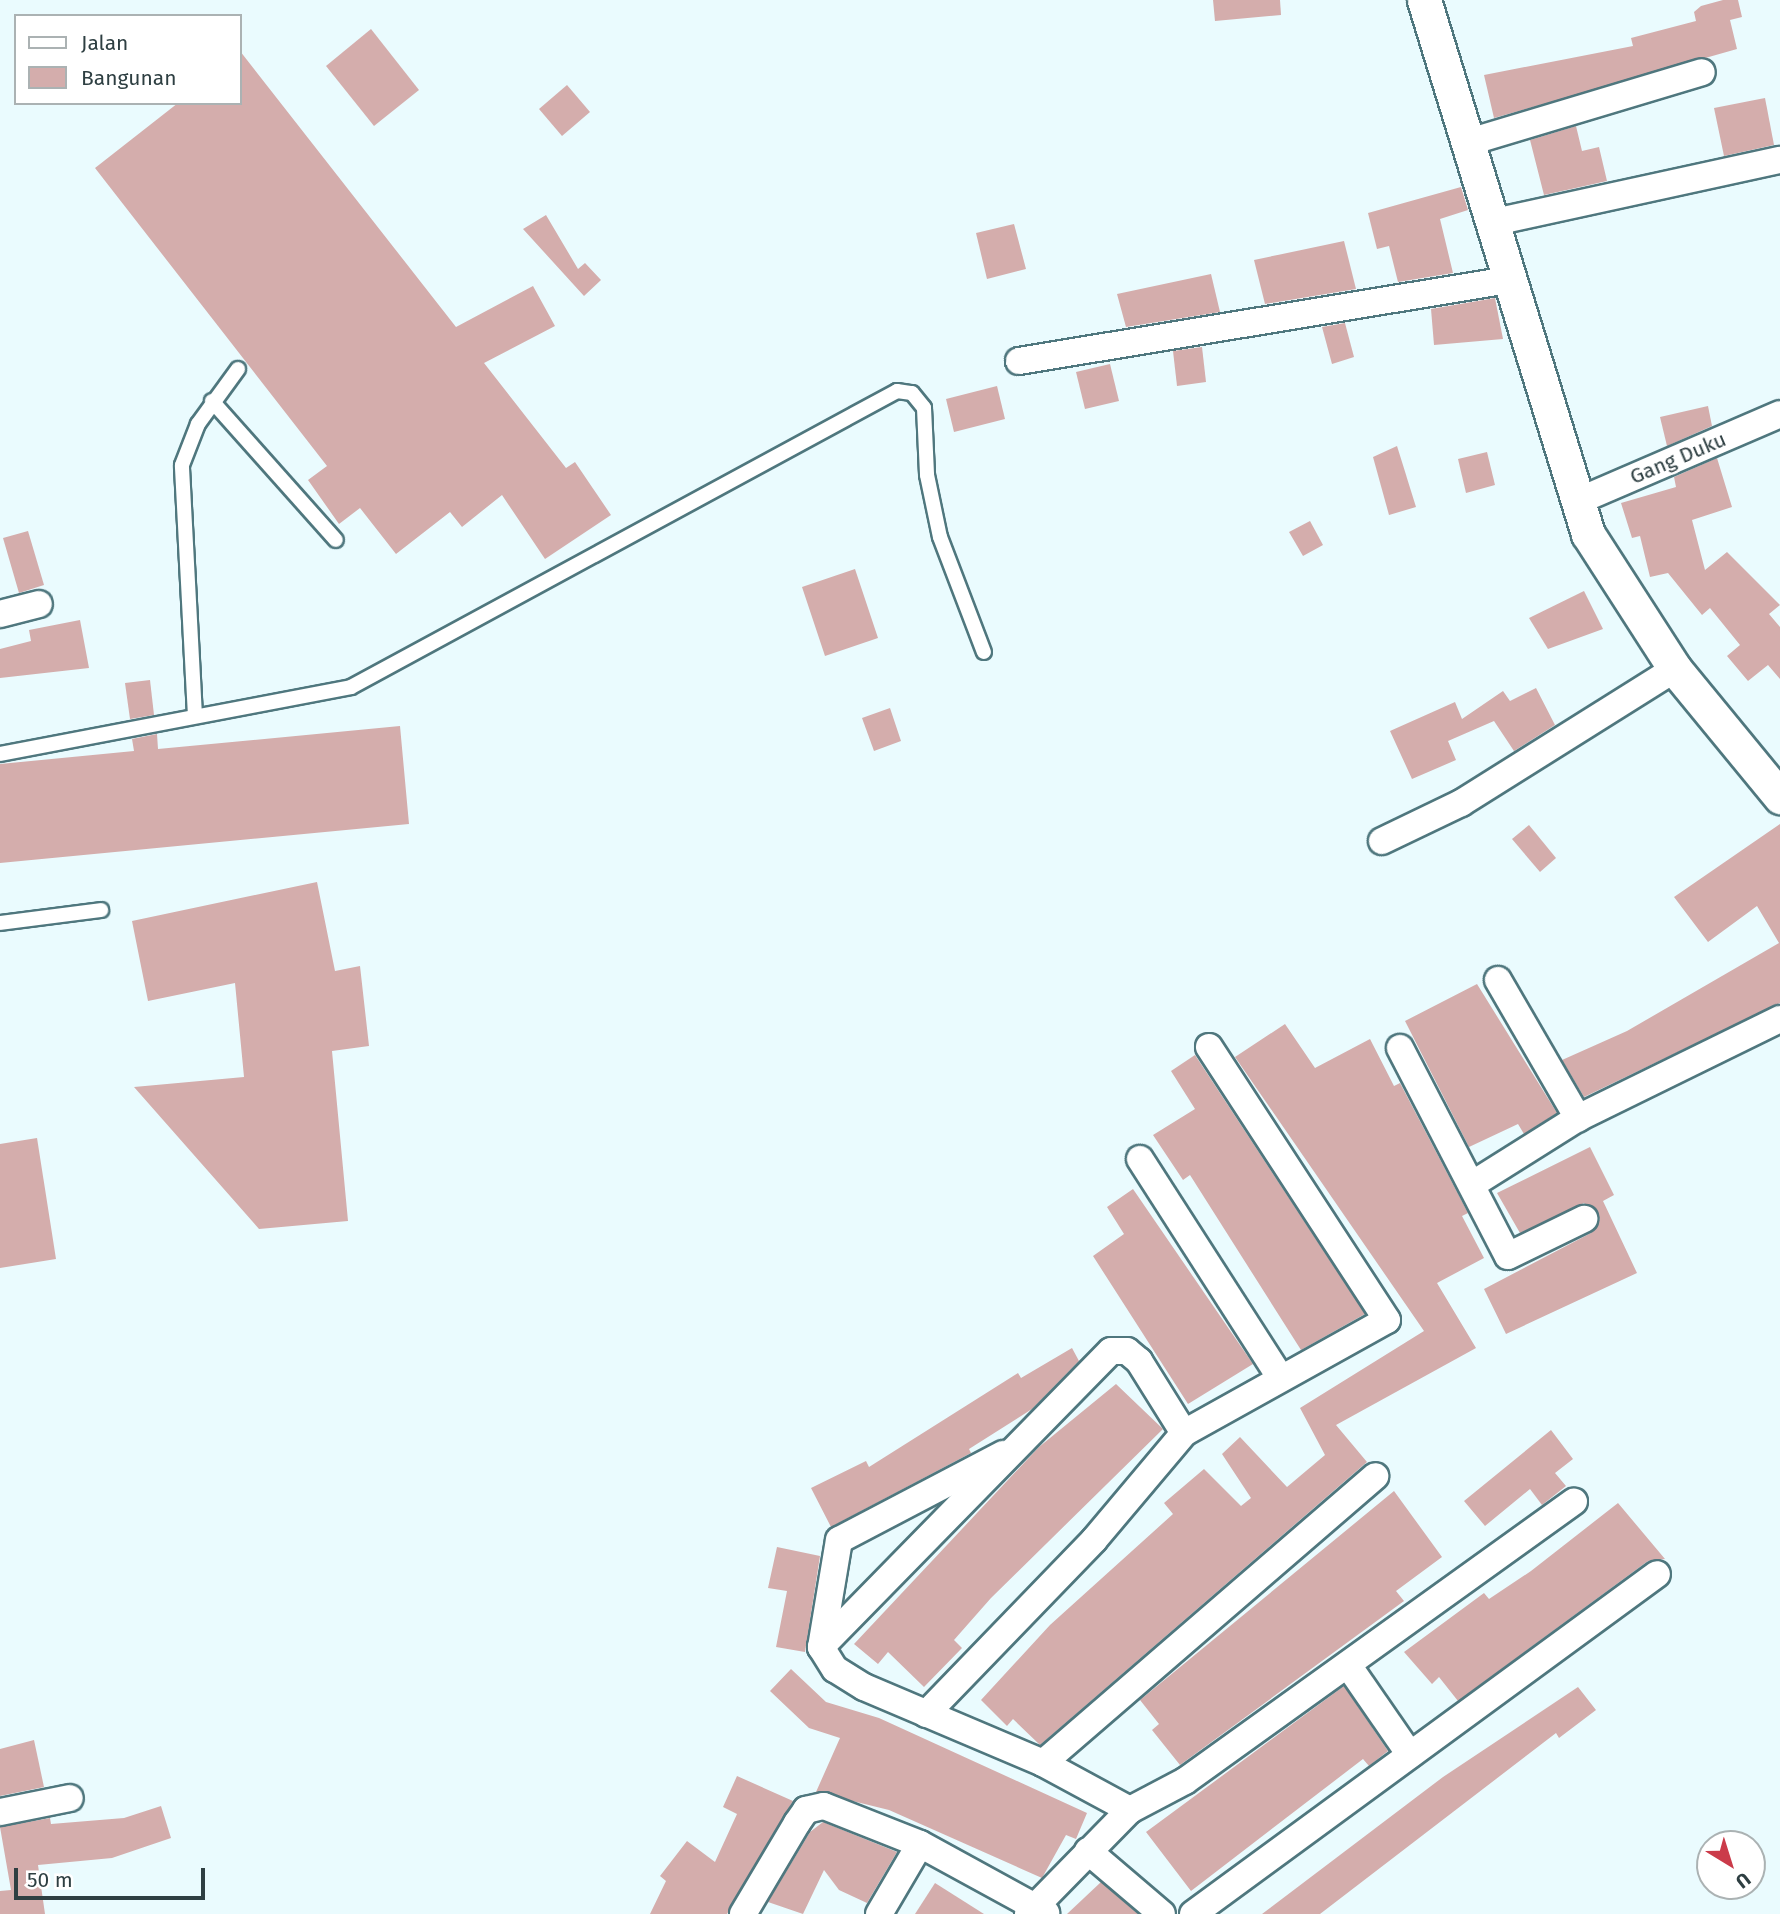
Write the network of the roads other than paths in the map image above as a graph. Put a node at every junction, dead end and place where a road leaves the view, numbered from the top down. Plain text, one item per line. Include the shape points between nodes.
1 (1424, 0) edge
2 (1702, 72) dead end
3 (1466, 143) junction
4 (1780, 160) edge
5 (1490, 223) junction
6 (1507, 280) junction
7 (1019, 361) dead end
8 (239, 369) dead end
9 (212, 401) junction
10 (1780, 414) edge
11 (1576, 502) junction
12 (336, 540) dead end
13 (39, 604) dead end
14 (0, 614) edge
15 (984, 652) dead end
16 (1675, 669) junction
17 (195, 716) junction
18 (0, 754) edge
19 (1780, 797) edge
20 (1382, 842) dead end
21 (101, 910) dead end
22 (0, 923) edge
23 (1498, 980) dead end
24 (1780, 1019) edge
25 (1209, 1047) dead end
26 (1401, 1048) dead end
27 (1578, 1118) junction
28 (1140, 1159) dead end
29 (1473, 1184) junction
30 (1584, 1219) dead end
31 (1280, 1377) junction
32 (1184, 1433) junction
33 (1003, 1454) junction
34 (1375, 1476) dead end
35 (1574, 1501) dead end
36 (1657, 1574) dead end
37 (821, 1647) junction
38 (1348, 1665) junction
39 (926, 1714) junction
40 (1410, 1755) junction
41 (1043, 1763) junction
42 (70, 1797) dead end
43 (1130, 1810) junction
44 (0, 1812) edge
45 (920, 1844) junction
46 (1088, 1851) junction
47 (1037, 1910) edge
48 (743, 1914) edge
49 (879, 1914) edge
50 (1162, 1914) edge
51 (1192, 1914) edge

1 - 3 street
2 - 3 street
3 - 5 street
4 - 5 street
5 - 6 street
6 - 7 street
6 - 11 street
8 - 9 lane
9 - 12 lane
9 - 17 lane via 187,445 181,485
10 - 11 street, Gang Duku
11 - 16 street via 1605,565
13 - 14 street
15 - 17 lane via 940,537 927,475 924,408 912,393 897,391 596,551 407,661 351,687
16 - 19 street
16 - 20 street via 1461,803
17 - 18 lane
21 - 22 lane
23 - 27 street
24 - 27 street
25 - 31 street via 1387,1320
26 - 29 street
27 - 29 street
28 - 31 street
29 - 30 street via 1508,1256
31 - 32 street
32 - 33 street via 1139,1361 1120,1349 1087,1369
32 - 39 street via 1094,1540
33 - 37 street
33 - 37 street via 839,1540
34 - 41 street
35 - 38 street
36 - 40 street
37 - 39 street via 847,1677
38 - 40 street
38 - 43 street via 1185,1781
39 - 41 street
40 - 51 street
41 - 43 street
42 - 44 street
43 - 46 street
45 - 47 street
45 - 48 street via 815,1807 797,1823
45 - 49 street
46 - 47 street
46 - 50 street

